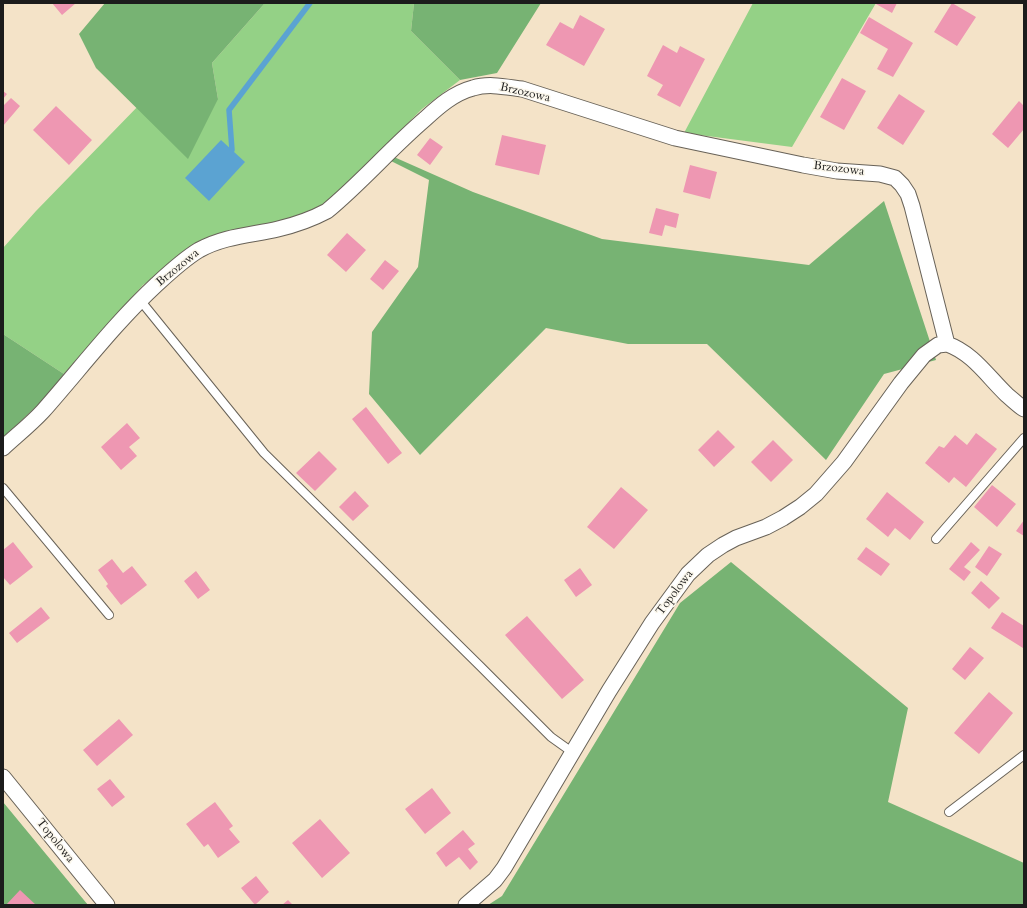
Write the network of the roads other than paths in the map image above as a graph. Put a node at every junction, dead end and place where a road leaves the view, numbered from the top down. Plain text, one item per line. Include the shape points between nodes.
1 (140, 300) junction
2 (947, 344) junction
3 (1024, 409) edge
4 (1024, 438) edge
5 (3, 448) edge
6 (3, 488) edge
7 (936, 539) dead end
8 (109, 615) dead end
9 (572, 752) junction
10 (1024, 755) edge
11 (3, 777) edge
12 (949, 812) dead end
13 (107, 905) edge
14 (466, 905) edge

1 - 2 street, Brzozowa via 180,263 200,250 241,235 297,224 327,211 444,102 473,88 498,86 522,89 675,138 803,165 895,178 908,194 912,206
1 - 5 street, Brzozowa via 111,330 42,412
1 - 9 lane via 264,453 551,737
2 - 3 street via 968,354
2 - 9 street, Topolowa via 938,345 924,354 844,462 816,494 782,518 736,538 708,555 688,574 652,623
4 - 7 lane
6 - 8 lane
9 - 14 street, Topolowa via 504,868 495,880
10 - 12 lane
11 - 13 street, Topolowa

